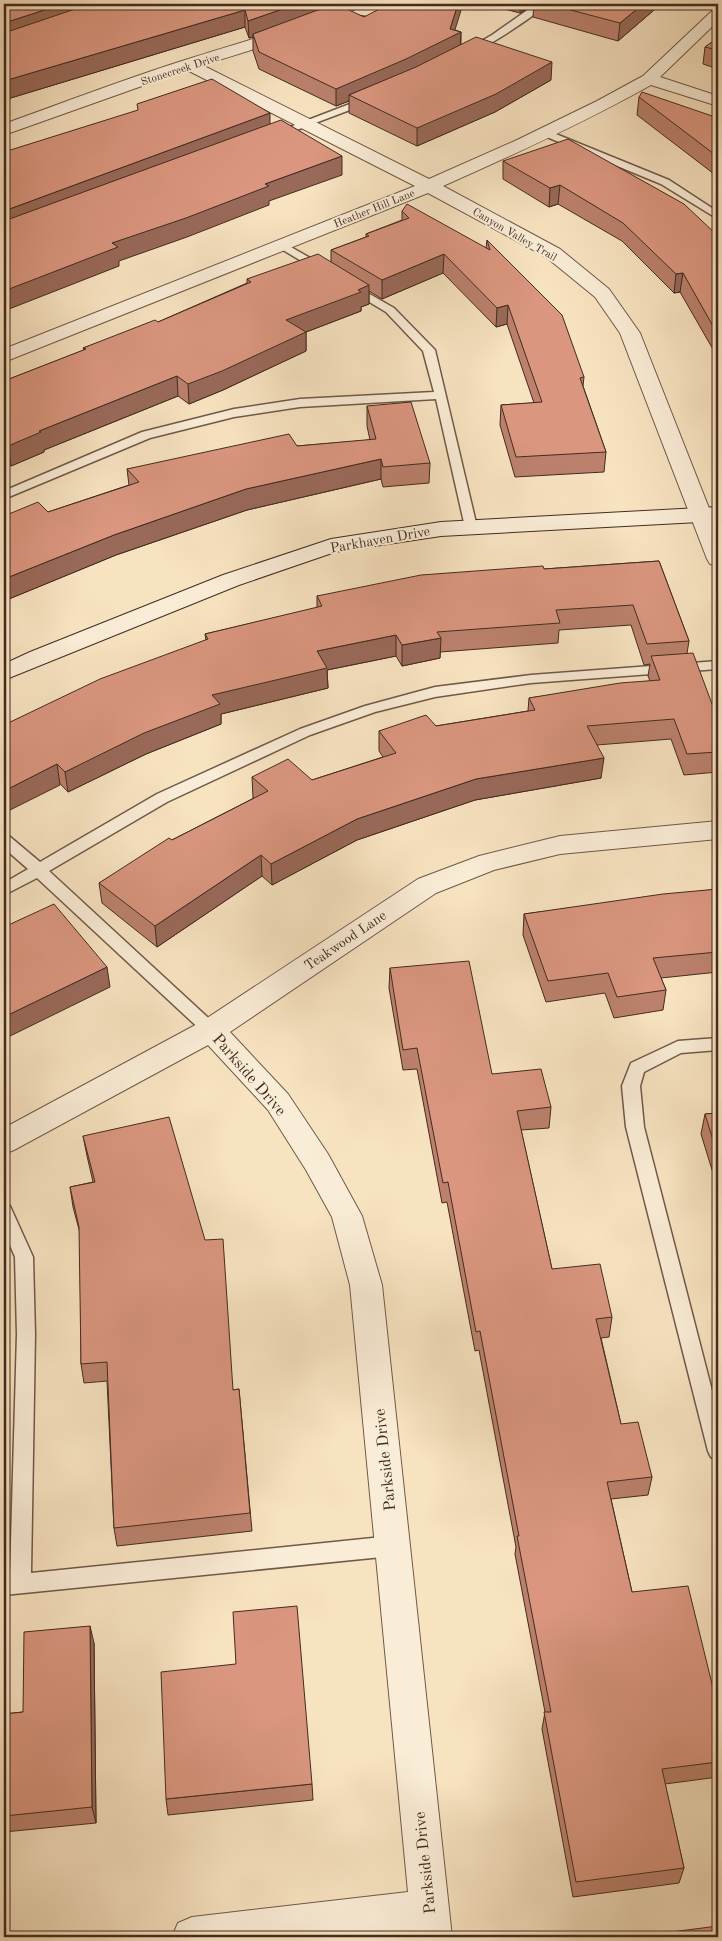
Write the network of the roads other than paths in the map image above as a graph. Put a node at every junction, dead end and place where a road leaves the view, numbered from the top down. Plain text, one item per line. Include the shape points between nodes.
1 (354, 4) edge
2 (542, 4) edge
3 (716, 16) edge
4 (456, 58) edge
5 (188, 64) junction
6 (649, 79) junction
7 (379, 95) edge
8 (718, 101) edge
9 (305, 124) junction
10 (4, 130) edge
11 (546, 133) junction
12 (260, 141) edge
13 (429, 186) junction
14 (718, 216) edge
15 (282, 245) junction
16 (4, 356) edge
17 (441, 395) junction
18 (4, 495) edge
19 (710, 515) edge
20 (471, 528) junction
21 (718, 560) edge
22 (718, 665) edge
23 (4, 673) edge
24 (718, 830) edge
25 (4, 840) edge
26 (39, 870) junction
27 (4, 890) edge
28 (211, 1030) junction
29 (718, 1044) edge
30 (4, 1142) edge
31 (4, 1211) edge
32 (718, 1451) edge
33 (392, 1546) junction
34 (12, 1584) edge
35 (430, 1923) edge
36 (192, 1937) edge

1 - 5 street, Stonecreek Drive via 266,41
2 - 4 lane
3 - 6 street, Heather Hill Lane
5 - 9 street, Canyon Valley Trail
5 - 10 street, Stonecreek Drive
6 - 8 street
6 - 11 street, Heather Hill Lane
7 - 9 lane
9 - 12 lane
9 - 13 street, Canyon Valley Trail
11 - 13 street, Heather Hill Lane
11 - 14 lane via 665,182
13 - 15 street, Heather Hill Lane
13 - 19 street, Canyon Valley Trail via 553,253 602,293 630,333
15 - 16 street, Heather Hill Lane
15 - 17 lane via 390,310 429,350
17 - 18 lane via 300,403 234,413 146,435
17 - 20 lane
19 - 20 street, Parkhaven Drive
19 - 21 street, Canyon Valley Trail
20 - 23 street, Parkhaven Drive via 441,529 331,546 231,580
22 - 26 lane via 531,679 436,692 370,709 305,732 162,798
24 - 28 street, Teakwood Lane via 560,845 488,862 427,886
25 - 26 lane
26 - 27 lane
26 - 28 lane
28 - 30 street, Teakwood Lane
28 - 33 street, Parkside Drive via 278,1102 317,1162 346,1216 366,1285
29 - 32 lane via 678,1047 637,1068 631,1086 635,1127
31 - 34 lane via 24,1257 25,1363
33 - 34 lane
33 - 35 street, Parkside Drive
35 - 36 street

